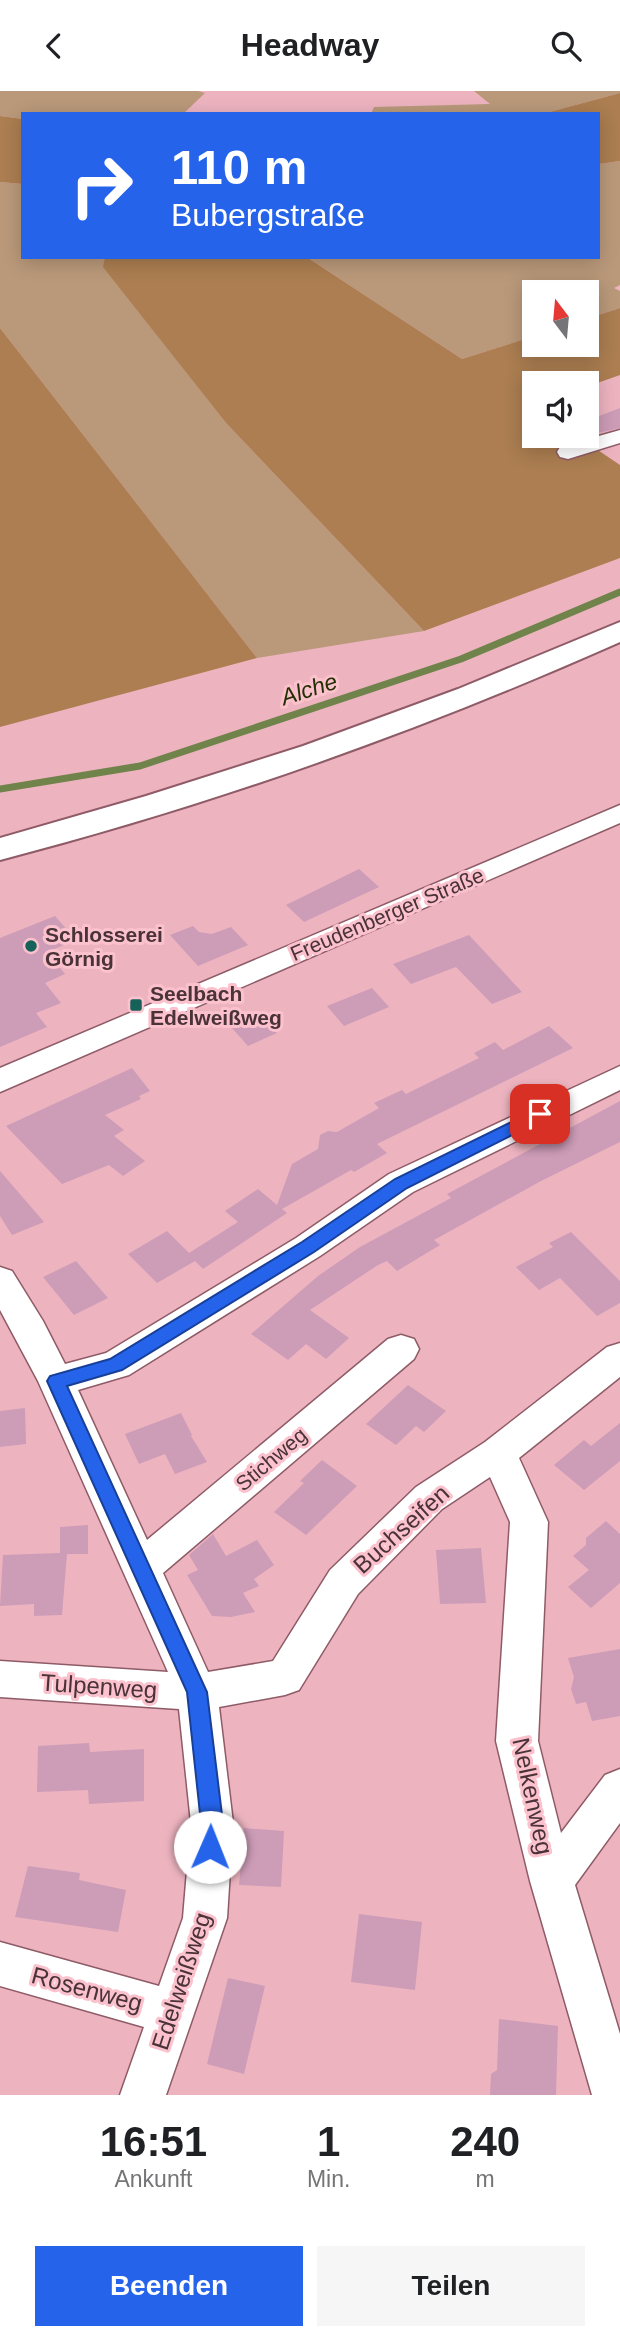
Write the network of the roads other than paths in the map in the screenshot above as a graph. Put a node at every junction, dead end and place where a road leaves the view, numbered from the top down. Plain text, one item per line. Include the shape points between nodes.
1 (620, 436) edge
2 (568, 452) dead end
3 (620, 631) edge
4 (620, 656) edge
5 (620, 813) edge
6 (0, 849) edge
7 (0, 873) edge
8 (620, 1077) edge
9 (0, 1081) edge
10 (0, 1280) edge
11 (401, 1349) dead end
12 (620, 1357) edge
13 (56, 1381) junction
14 (498, 1453) junction
15 (140, 1569) junction
16 (0, 1679) edge
17 (197, 1692) junction
18 (620, 1790) edge
19 (552, 1881) junction
20 (0, 1964) edge
21 (173, 2013) junction
22 (143, 2095) edge
23 (615, 2095) edge

1 - 2 street
3 - 6 main road via 444,706 325,750
4 - 7 main road via 348,767 165,827
5 - 9 street, Freudenberger Straße
8 - 13 street via 401,1183 308,1247 116,1365
10 - 13 street, Edelweißweg
11 - 15 street, Stichweg
12 - 14 street, Buchseifen
13 - 15 street, Edelweißweg
14 - 17 street, Buchseifen via 429,1497 344,1582 285,1677
14 - 19 street, Nelkenweg via 529,1522 517,1741
15 - 17 street, Edelweißweg
16 - 17 street, Tulpenweg
17 - 21 street, Edelweißweg via 212,1823 205,1918
18 - 19 street
19 - 23 street, Nelkenweg
20 - 21 street, Rosenweg
21 - 22 street, Edelweißweg

